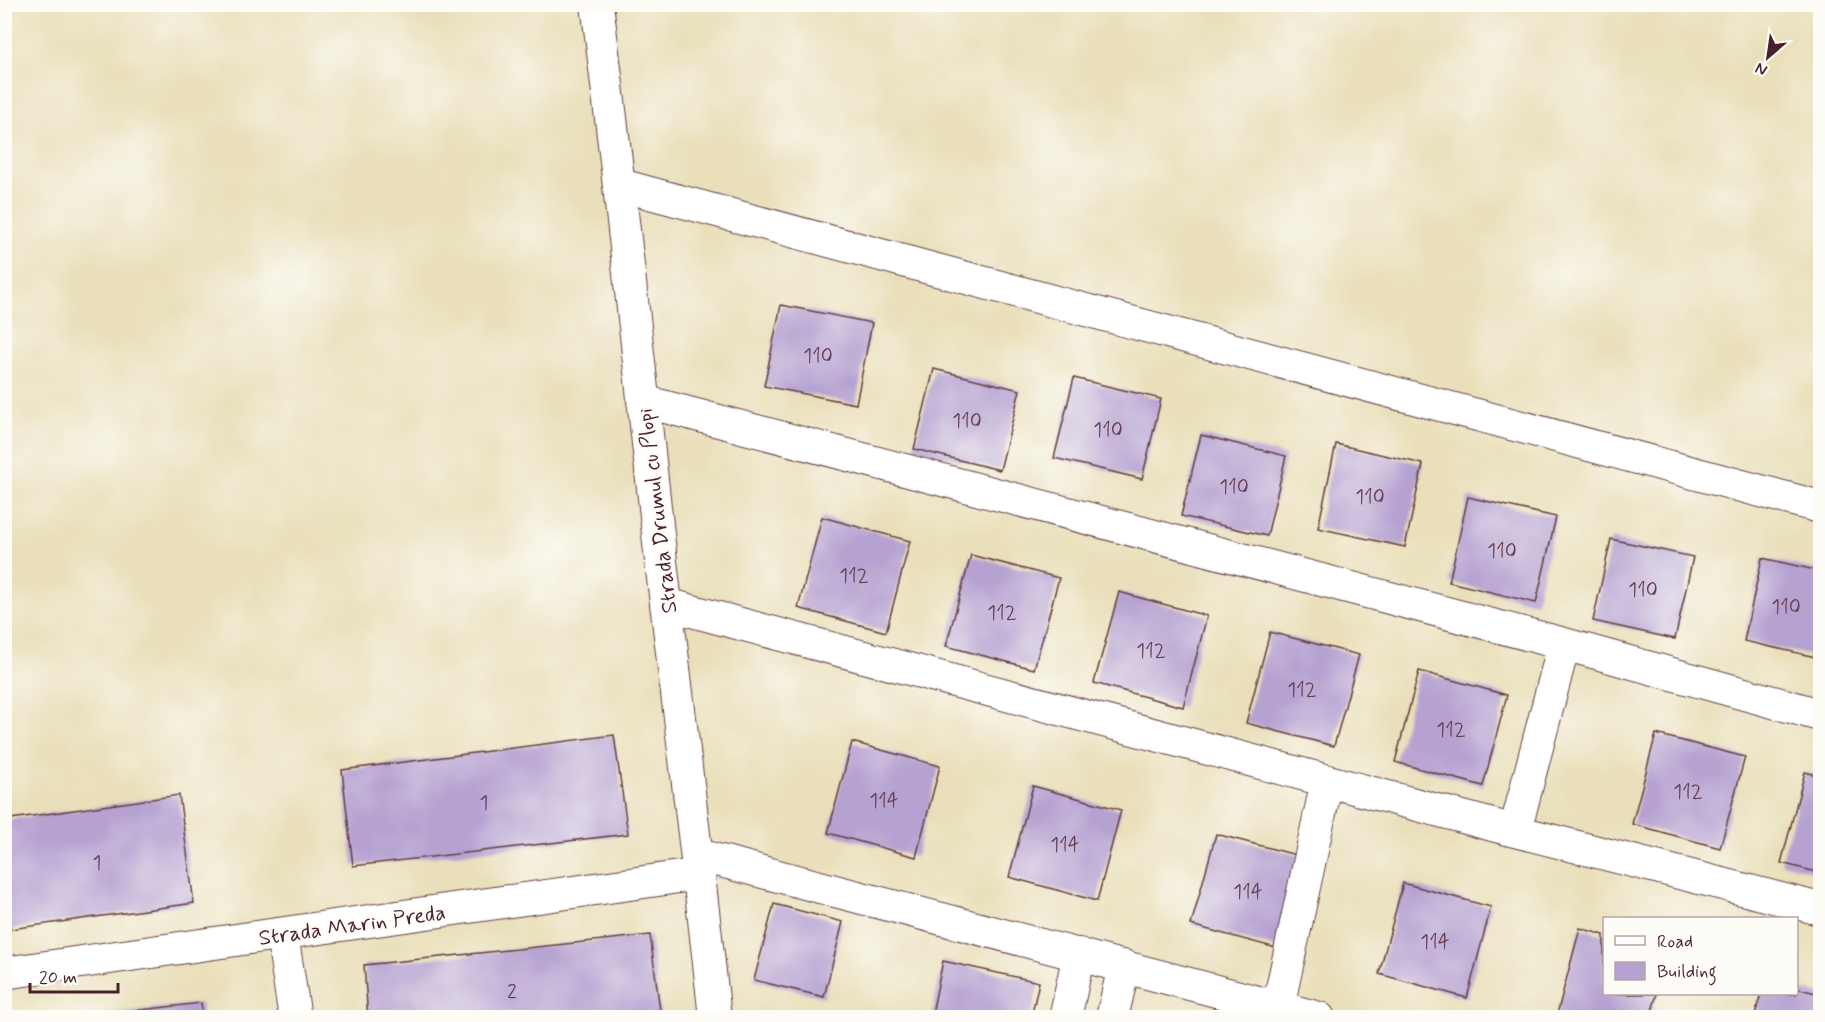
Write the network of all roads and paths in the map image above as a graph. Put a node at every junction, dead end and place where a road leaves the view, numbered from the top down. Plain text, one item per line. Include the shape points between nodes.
1 (597, 4) edge
2 (620, 185) junction
3 (643, 401) junction
4 (1821, 507) edge
5 (666, 604) junction
6 (1564, 644) junction
7 (1821, 715) edge
8 (1327, 781) junction
9 (1515, 831) junction
10 (699, 865) junction
11 (1821, 909) edge
12 (282, 934) junction
13 (1079, 954) junction
14 (1124, 966) junction
15 (4, 973) edge
16 (1278, 1007) junction
17 (295, 1017) edge
18 (715, 1017) edge
19 (1065, 1017) edge
20 (1112, 1017) edge
21 (1319, 1017) edge

1 - 2 street, Strada Drumul cu Plopi
2 - 3 street, Strada Drumul cu Plopi
2 - 4 street
3 - 5 street, Strada Drumul cu Plopi
3 - 6 street
5 - 8 street
5 - 10 street, Strada Drumul cu Plopi
6 - 7 street
6 - 9 street
8 - 9 street
8 - 16 street
9 - 11 street
10 - 12 street, Strada Marin Preda
10 - 13 street
10 - 18 street, Strada Drumul cu Plopi
12 - 15 street, Strada Marin Preda
12 - 17 street
13 - 14 street
13 - 19 street
14 - 16 street
14 - 20 street
16 - 21 street

